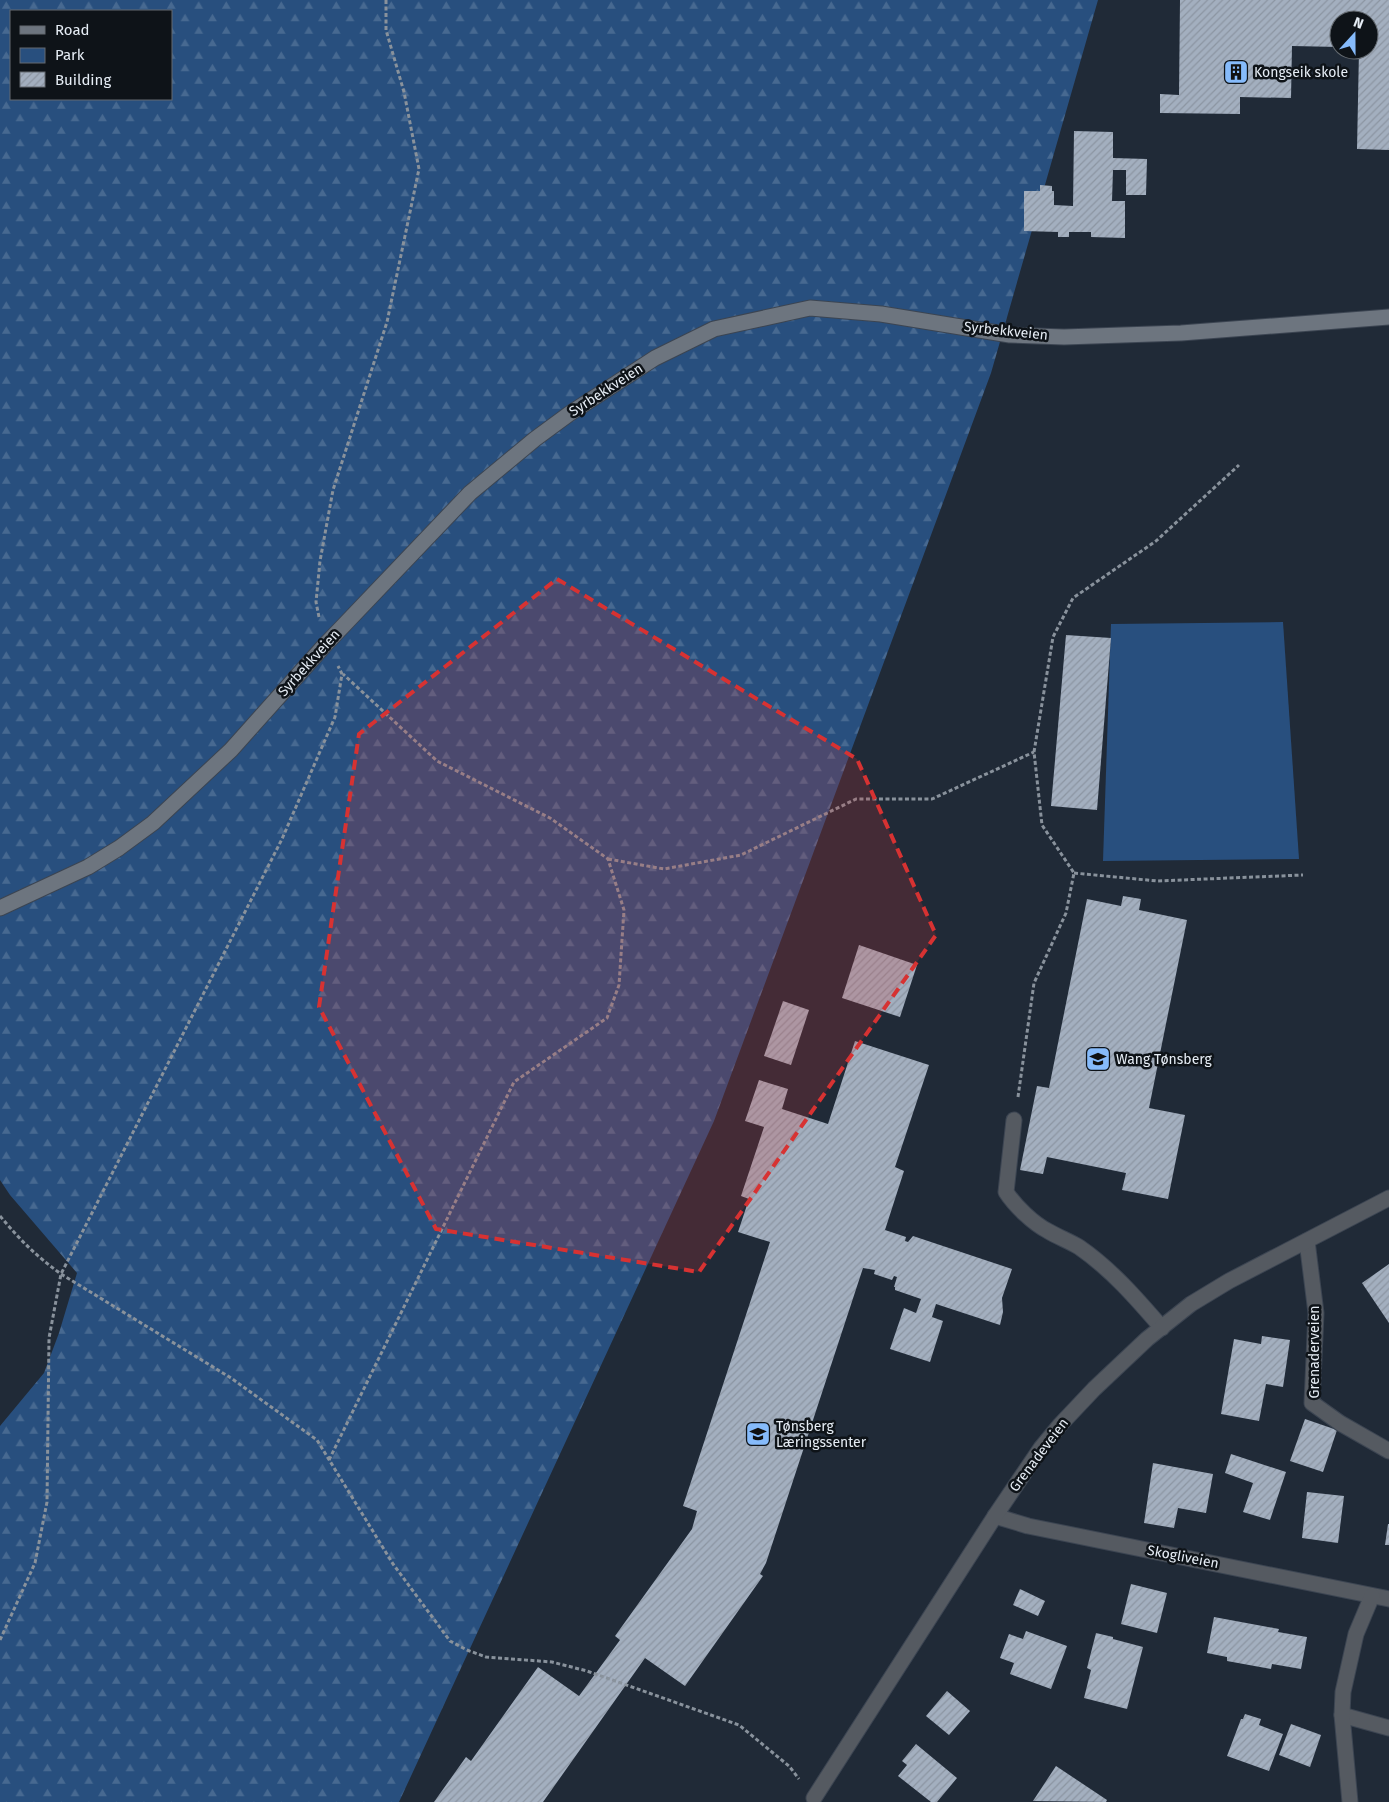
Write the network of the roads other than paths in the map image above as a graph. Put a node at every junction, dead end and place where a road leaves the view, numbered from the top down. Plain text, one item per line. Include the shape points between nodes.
1 (1389, 317) edge
2 (0, 908) edge
3 (1014, 1120) road end
4 (1389, 1198) edge
5 (1307, 1241) junction
6 (1162, 1328) junction
7 (1389, 1451) edge
8 (995, 1516) junction
9 (1372, 1596) junction
10 (1389, 1599) edge
11 (1342, 1715) junction
12 (1389, 1728) edge
13 (815, 1801) edge
14 (1350, 1802) edge

1 - 2 main road, Syrbekkveien via 1181,333 1064,337 1010,335 881,314 810,308 714,329 655,358 569,414 470,493 324,646 232,750 153,823 88,867
3 - 6 street via 1006,1192 1012,1202 1045,1230 1078,1247 1108,1271 1132,1292
4 - 5 street, Grenadeveien
5 - 6 street, Grenadeveien via 1191,1304
5 - 7 street, Grenaderveien via 1316,1313 1312,1403
6 - 8 street, Grenadeveien via 1094,1389 1060,1425
8 - 9 street, Skogliveien via 1028,1526
8 - 13 street, Grenadeveien
9 - 10 street, Skogliveien
9 - 11 street via 1356,1634
11 - 12 street
11 - 14 street

